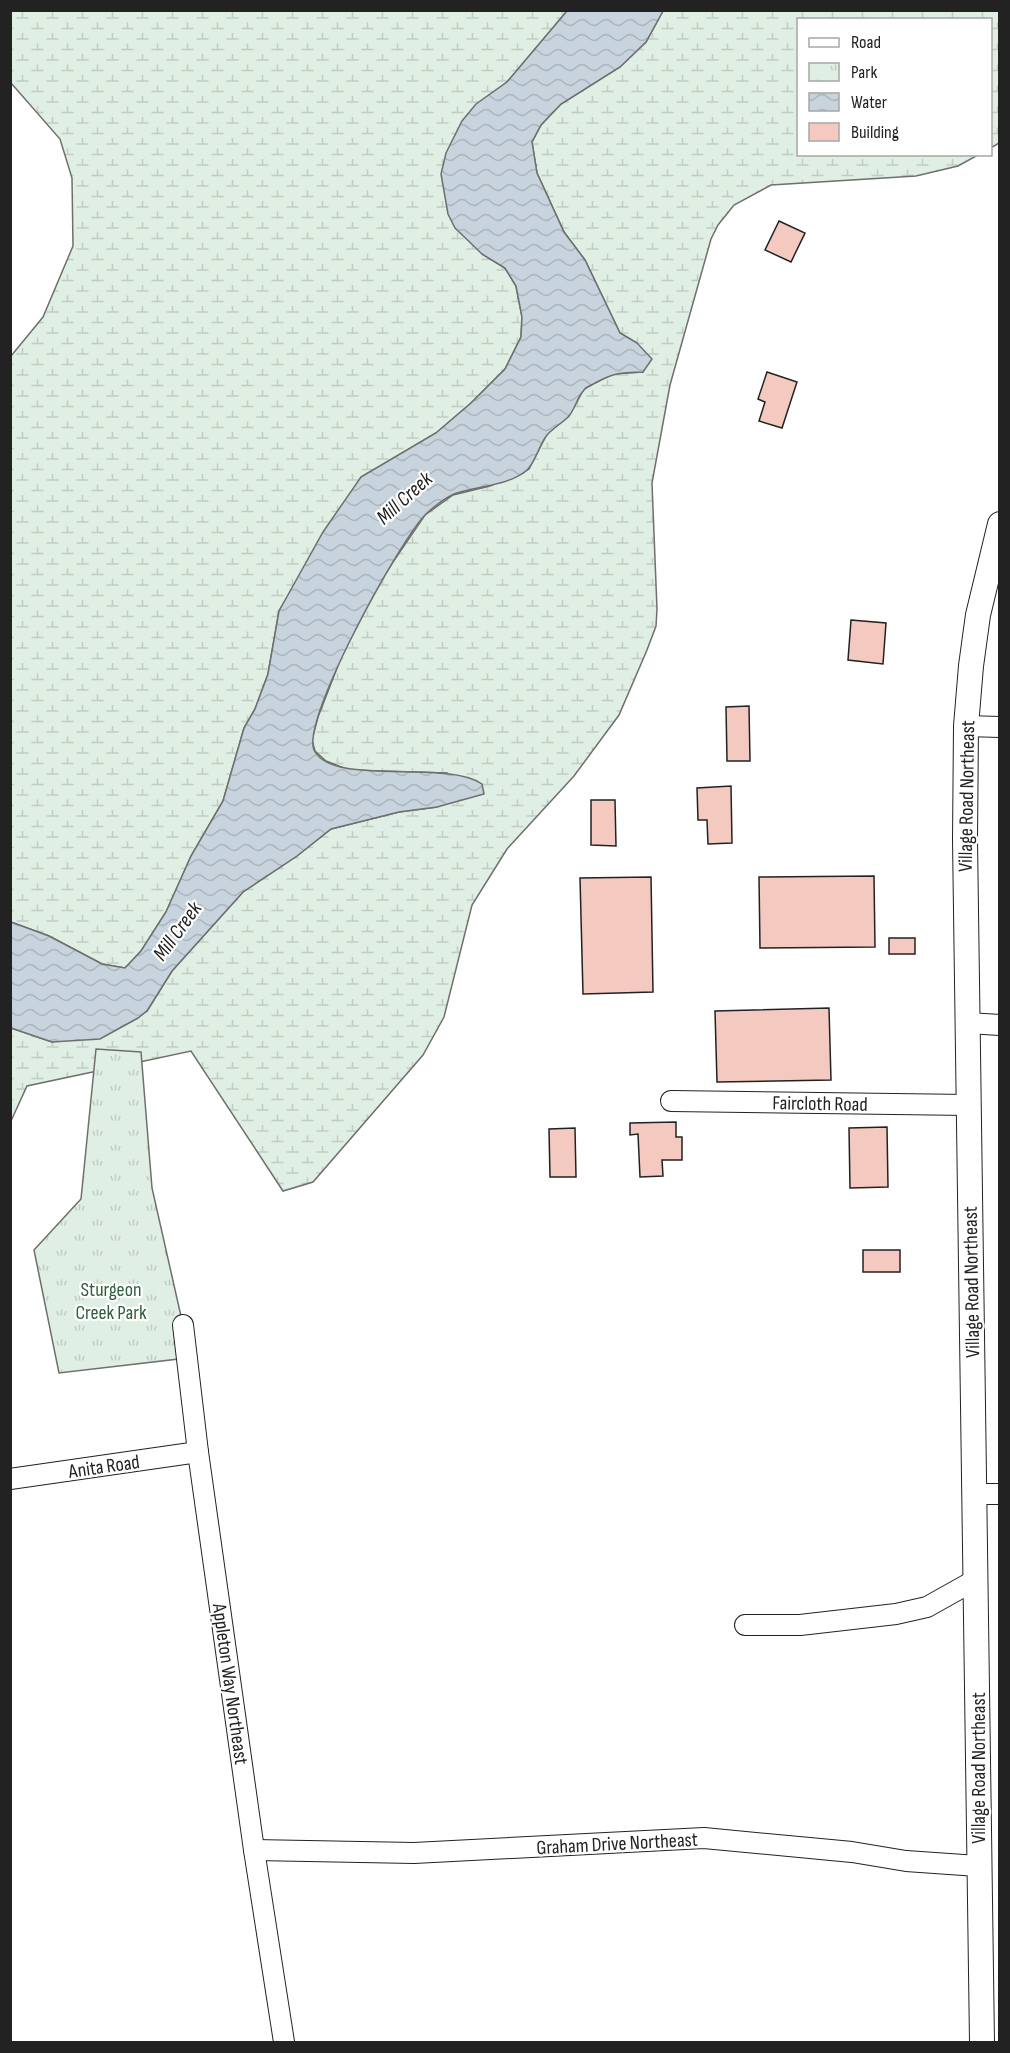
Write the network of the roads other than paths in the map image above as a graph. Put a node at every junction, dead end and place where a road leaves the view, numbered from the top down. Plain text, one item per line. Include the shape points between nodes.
1 (999, 524) edge
2 (966, 726) junction
3 (997, 731) edge
4 (968, 1023) junction
5 (999, 1025) edge
6 (671, 1101) dead end
7 (969, 1105) junction
8 (183, 1325) dead end
9 (198, 1452) junction
10 (10, 1479) edge
11 (975, 1494) junction
12 (999, 1494) edge
13 (976, 1579) junction
14 (745, 1625) dead end
15 (254, 1850) junction
16 (978, 1866) junction
17 (284, 2043) edge
18 (982, 2043) edge

1 - 2 main road, Village Road Northeast via 978,615
2 - 3 street
2 - 4 main road, Village Road Northeast
4 - 5 street
4 - 7 main road, Village Road Northeast
6 - 7 street, Faircloth Road
7 - 11 main road, Village Road Northeast
8 - 9 street, Appleton Way Northeast
9 - 10 street, Anita Road
9 - 15 street, Appleton Way Northeast
11 - 12 street
11 - 13 main road, Village Road Northeast
13 - 14 street via 927,1607 896,1614 800,1625
13 - 16 main road, Village Road Northeast
15 - 16 street, Graham Drive Northeast via 414,1853 704,1838
15 - 17 street, Appleton Way Northeast
16 - 18 main road, Village Road Northeast

